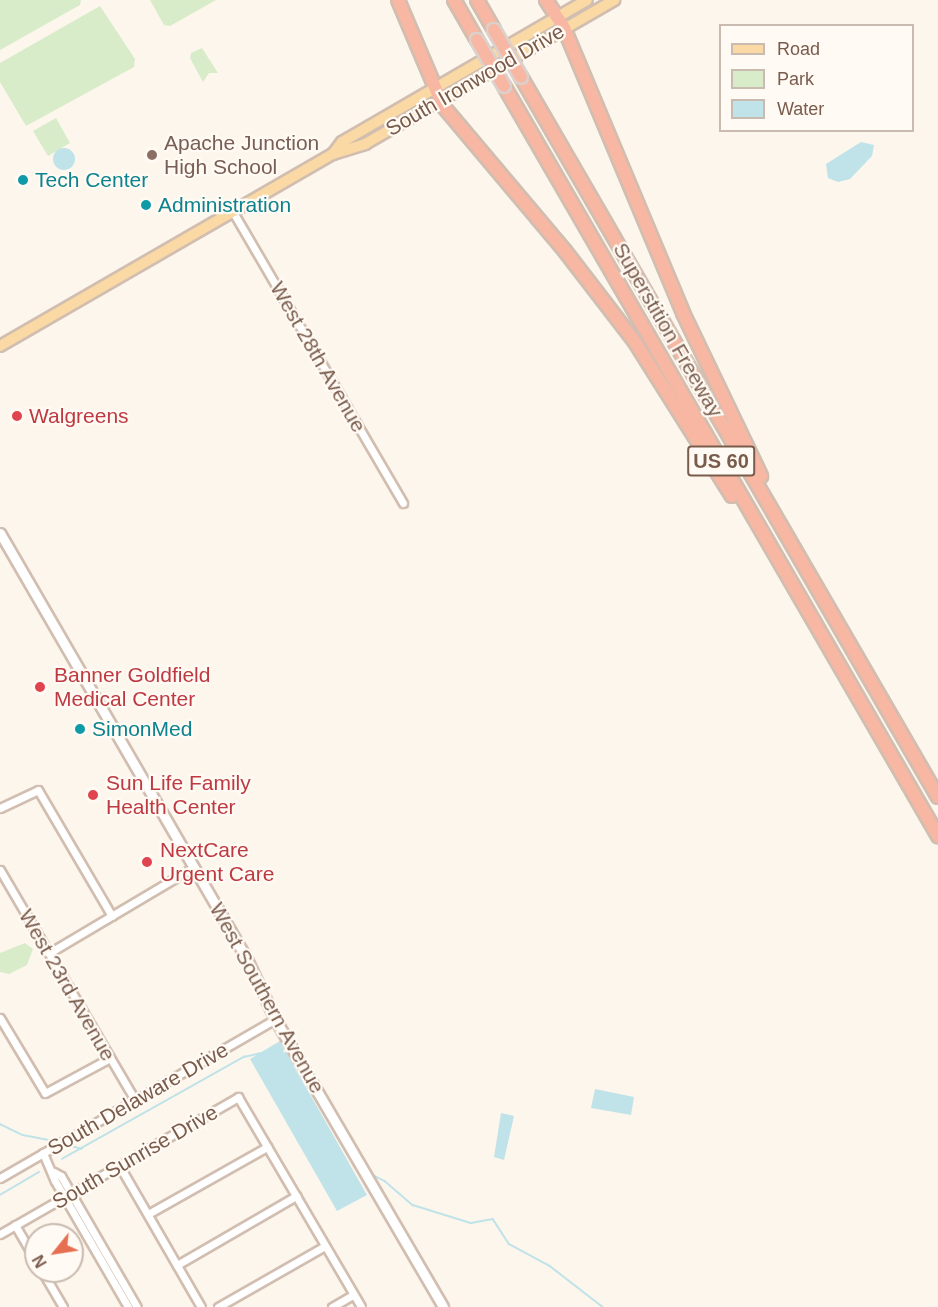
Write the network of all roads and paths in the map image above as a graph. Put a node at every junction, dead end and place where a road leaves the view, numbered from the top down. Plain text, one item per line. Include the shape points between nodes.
1 (398, 0) edge
2 (454, 0) edge
3 (477, 0) edge
4 (546, 0) edge
5 (587, 0) edge
6 (614, 0) edge
7 (558, 16) junction
8 (564, 28) junction
9 (433, 88) junction
10 (440, 101) junction
11 (333, 154) junction
12 (233, 212) junction
13 (0, 346) edge
14 (403, 502) dead end
15 (0, 533) edge
16 (797, 554) junction
17 (816, 625) junction
18 (938, 797) edge
19 (0, 808) edge
20 (938, 836) edge
21 (194, 867) junction
22 (0, 870) edge
23 (112, 916) junction
24 (49, 953) junction
25 (0, 1018) edge
26 (275, 1019) junction
27 (110, 1058) junction
28 (135, 1100) junction
29 (267, 1147) junction
30 (46, 1152) junction
31 (119, 1166) junction
32 (54, 1172) junction
33 (0, 1178) edge
34 (71, 1193) junction
35 (296, 1196) junction
36 (64, 1197) junction
37 (148, 1214) junction
38 (15, 1225) junction
39 (0, 1234) edge
40 (24, 1240) edge
41 (325, 1246) junction
42 (177, 1265) junction
43 (49, 1283) edge
44 (354, 1295) junction
45 (63, 1307) edge
46 (128, 1307) edge
47 (137, 1307) edge
48 (201, 1307) edge
49 (218, 1307) edge
50 (332, 1307) edge
51 (361, 1307) edge
52 (443, 1307) edge

1 - 9 highway
2 - 17 highway, Superstition Freeway / US 60, bridge
3 - 16 highway, Superstition Freeway / US 60, bridge
4 - 7 highway
5 - 7 main road, South Ironwood Drive
6 - 8 main road, South Ironwood Drive
7 - 8 highway
7 - 9 main road, South Ironwood Drive
8 - 10 main road, South Ironwood Drive
8 - 16 highway via 683,313
9 - 10 highway
9 - 11 main road, South Ironwood Drive via 342,142
10 - 11 main road, South Ironwood Drive via 365,144
10 - 17 highway via 635,342
11 - 12 main road, South Ironwood Drive
12 - 13 main road, South Ironwood Drive
12 - 14 street, West 28th Avenue
15 - 21 main road, West Southern Avenue
16 - 18 highway, Superstition Freeway / US 60
17 - 20 highway, Superstition Freeway / US 60
19 - 23 street via 38,790
21 - 23 street
21 - 26 main road, West Southern Avenue via 257,976
22 - 24 street, West 23rd Avenue
23 - 24 street
24 - 27 street, West 23rd Avenue
25 - 27 street via 45,1093
26 - 28 street, South Delaware Drive
26 - 52 main road, West Southern Avenue
27 - 28 street, West 23rd Avenue
28 - 30 street, South Delaware Drive
29 - 31 street, South Sunrise Drive via 238,1097
29 - 35 street
29 - 37 street
30 - 32 street
30 - 33 street, South Delaware Drive
31 - 34 street, South Sunrise Drive
31 - 37 street
32 - 34 street
32 - 36 street
34 - 36 street, South Sunrise Drive
34 - 47 street
35 - 41 street
35 - 42 street
36 - 38 street, South Sunrise Drive
36 - 46 street
37 - 42 street
38 - 39 street, South Sunrise Drive
38 - 40 street
41 - 44 street
41 - 49 street
42 - 48 street
43 - 45 street
44 - 50 street
44 - 51 street

